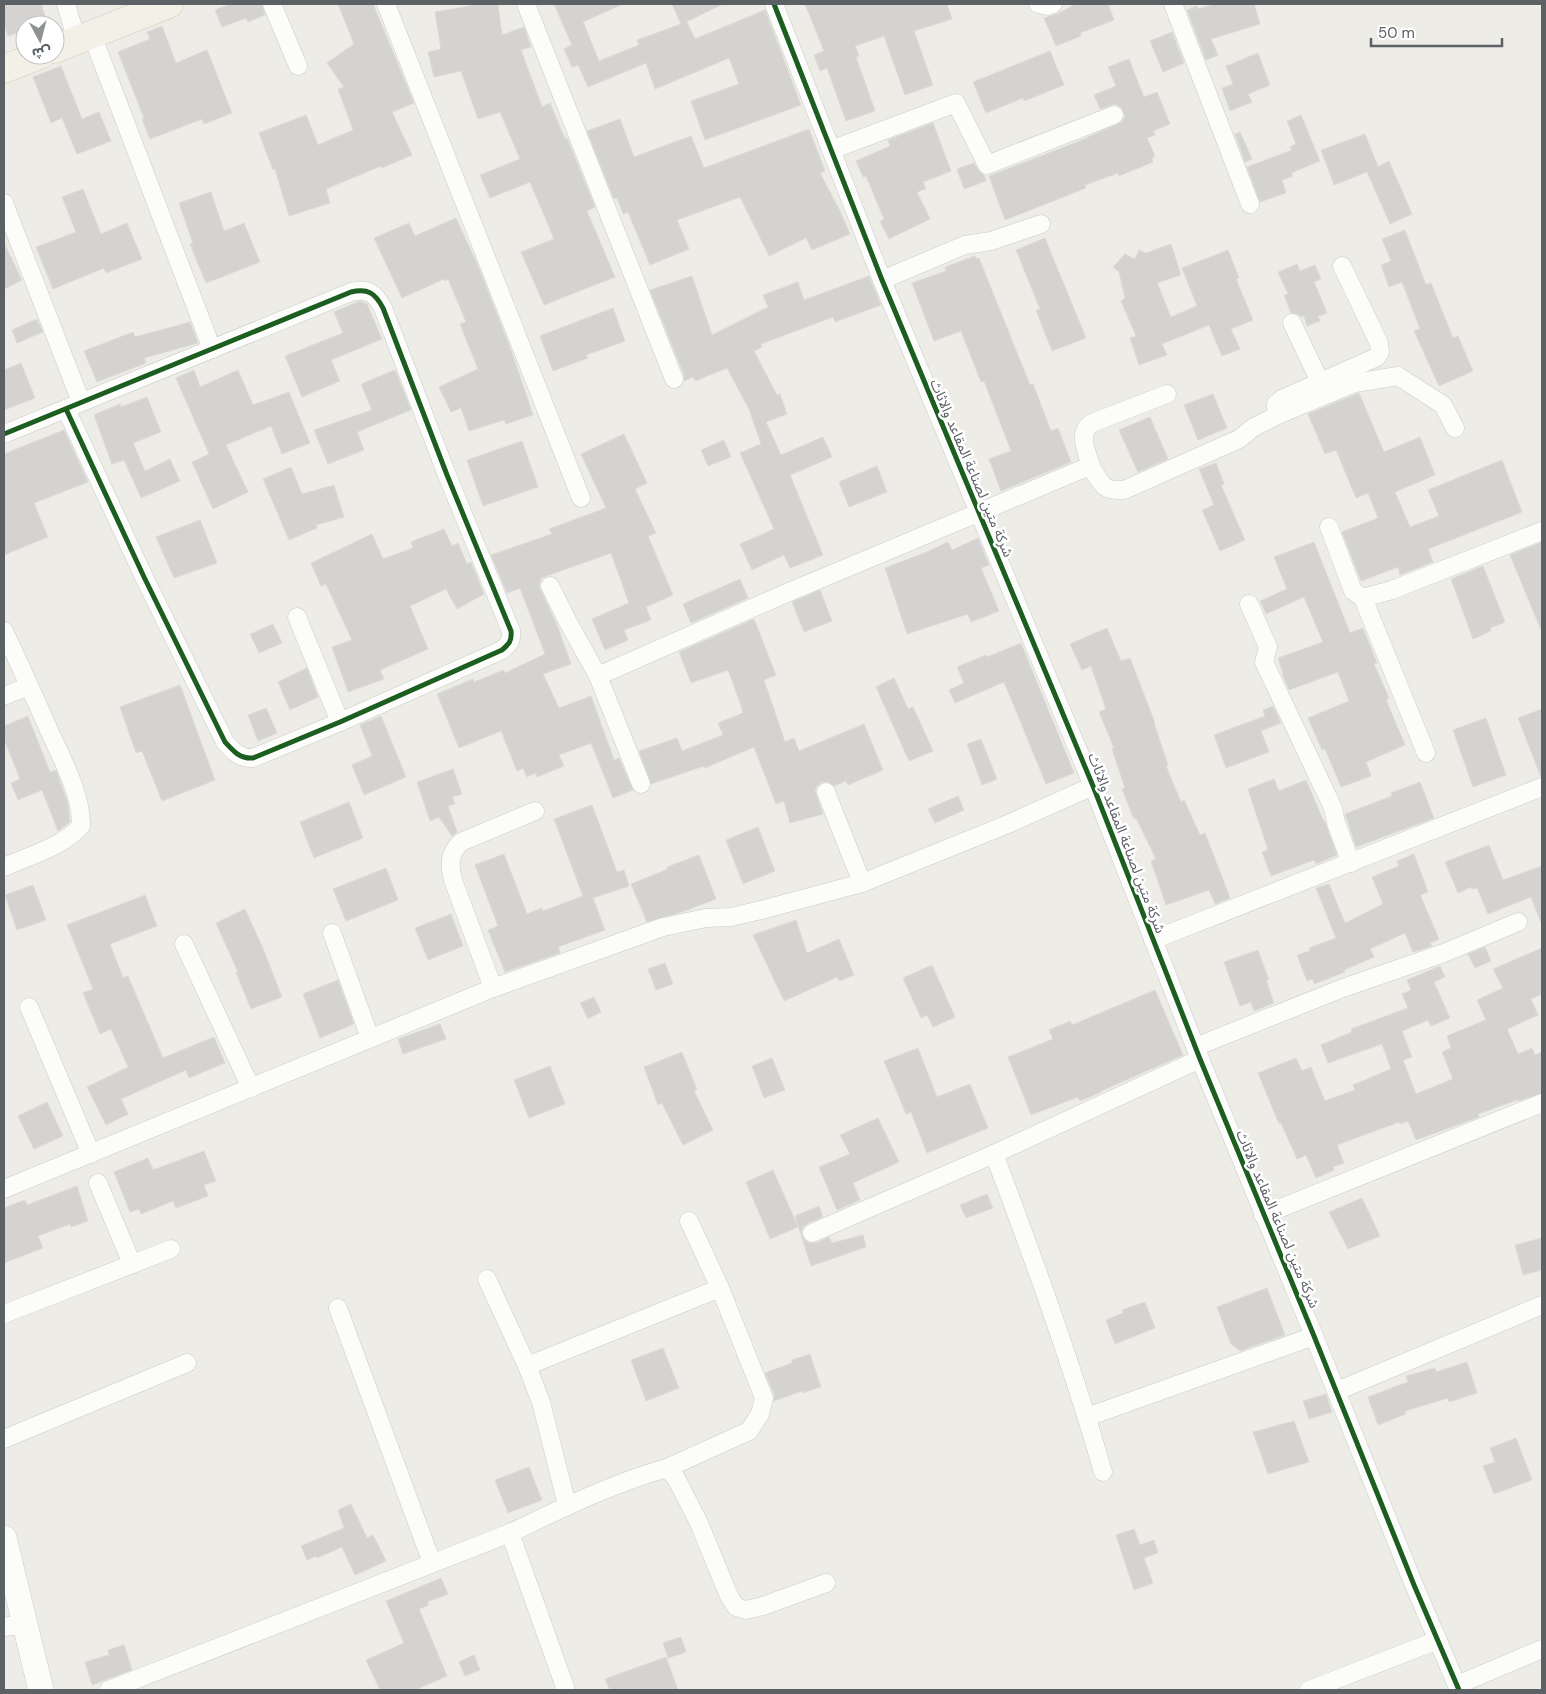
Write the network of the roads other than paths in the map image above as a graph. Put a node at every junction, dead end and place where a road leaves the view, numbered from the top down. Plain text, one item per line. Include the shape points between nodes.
1 (66, 4) edge
2 (169, 4) edge
3 (272, 4) edge
4 (386, 4) edge
5 (526, 4) edge
6 (774, 4) edge
7 (1038, 4) edge
8 (1053, 4) edge
9 (1173, 4) edge
10 (75, 42) edge
11 (298, 66) dead end
12 (1114, 115) dead end
13 (831, 150) junction
14 (4, 202) edge
15 (1250, 204) dead end
16 (1040, 224) dead end
17 (1342, 266) dead end
18 (882, 280) junction
19 (1292, 323) dead end
20 (212, 349) junction
21 (674, 379) dead end
22 (1320, 382) junction
23 (1167, 394) dead end
24 (74, 405) junction
25 (1280, 414) junction
26 (1454, 428) dead end
27 (4, 434) edge
28 (1092, 469) junction
29 (581, 498) dead end
30 (979, 513) junction
31 (1329, 528) dead end
32 (1542, 531) edge
33 (550, 586) dead end
34 (1363, 598) junction
35 (1249, 604) dead end
36 (297, 617) dead end
37 (4, 631) edge
38 (598, 676) junction
39 (29, 686) junction
40 (4, 696) edge
41 (340, 722) junction
42 (1426, 754) dead end
43 (641, 784) dead end
44 (1093, 786) junction
45 (1542, 787) edge
46 (826, 792) dead end
47 (535, 811) dead end
48 (1351, 863) junction
49 (4, 867) edge
50 (862, 883) junction
51 (1518, 922) dead end
52 (332, 933) dead end
53 (1153, 940) junction
54 (184, 944) dead end
55 (493, 988) junction
56 (29, 1007) dead end
57 (370, 1038) junction
58 (1197, 1053) junction
59 (251, 1088) junction
60 (1542, 1103) edge
61 (91, 1154) junction
62 (994, 1154) junction
63 (98, 1183) dead end
64 (4, 1188) edge
65 (1263, 1215) junction
66 (689, 1221) dead end
67 (812, 1233) dead end
68 (171, 1249) dead end
69 (132, 1264) junction
70 (487, 1280) dead end
71 (720, 1288) junction
72 (1542, 1305) edge
73 (338, 1308) dead end
74 (4, 1314) edge
75 (1314, 1336) junction
76 (187, 1363) dead end
77 (527, 1366) junction
78 (1337, 1392) junction
79 (1087, 1417) junction
80 (4, 1439) edge
81 (667, 1468) junction
82 (1103, 1472) dead end
83 (567, 1506) junction
84 (510, 1533) junction
85 (4, 1538) edge
86 (432, 1563) junction
87 (826, 1584) dead end
88 (15, 1626) edge
89 (1438, 1640) junction
90 (1542, 1649) edge
91 (1458, 1688) edge
92 (41, 1690) edge
93 (109, 1690) edge
94 (566, 1690) edge
95 (1309, 1690) edge

1 - 10 street
2 - 10 main road
3 - 11 street
4 - 29 street
5 - 21 street
6 - 13 street, شركة متين لصناعة المقاعد والاثاث
7 - 8 street
9 - 15 street
10 - 20 street
12 - 13 street via 987,165 956,103
13 - 18 street, شركة متين لصناعة المقاعد والاثاث
14 - 24 street
16 - 18 street via 991,241 965,245
17 - 22 street via 1380,343 1380,352
18 - 30 street, شركة متين لصناعة المقاعد والاثاث
19 - 22 street
20 - 24 street
20 - 41 street via 351,292 360,290 378,298 511,631 512,639 502,650
22 - 25 street via 1282,399 1276,404
23 - 28 street via 1086,427 1083,435
24 - 27 street
24 - 41 street via 144,577 228,746 238,755 253,758
25 - 26 street via 1355,383 1398,376 1442,405
25 - 28 street via 1254,427 1239,440 1124,490 1110,491
28 - 30 street via 1085,468
30 - 38 street via 782,594
30 - 44 street, شركة متين لصناعة المقاعد والاثاث
31 - 34 street via 1354,591
32 - 34 street via 1392,590
33 - 38 street
34 - 42 street
35 - 48 street via 1268,647 1264,662 1333,808
36 - 41 street
37 - 39 street
38 - 43 street
39 - 40 street
39 - 49 street via 69,776 78,802 81,826 59,842
44 - 50 street
44 - 53 street, شركة متين لصناعة المقاعد والاثاث
45 - 48 street
46 - 50 street
47 - 55 street via 462,842 454,849 449,864
48 - 53 street
50 - 55 street via 762,910 663,927
51 - 58 street via 1444,953 1343,988
52 - 57 street
53 - 58 street, شركة متين لصناعة المقاعد والاثاث
54 - 59 street
55 - 57 street
56 - 61 street
57 - 59 street
58 - 62 street
58 - 65 street, شركة متين لصناعة المقاعد والاثاث
59 - 61 street
60 - 65 street
61 - 64 street
62 - 67 street
62 - 79 street via 1037,1266
63 - 69 street
65 - 75 street, شركة متين لصناعة المقاعد والاثاث
66 - 71 street
68 - 69 street
69 - 74 street
70 - 77 street
71 - 77 street
71 - 81 street via 764,1398 760,1414 749,1431
72 - 78 street
73 - 86 street
75 - 78 street, شركة متين لصناعة المقاعد والاثاث
75 - 79 street
76 - 80 street
77 - 83 street via 540,1402
78 - 89 street, شركة متين لصناعة المقاعد والاثاث
79 - 82 street
81 - 83 street
81 - 87 street via 676,1478 699,1524 728,1596 736,1607 746,1610 763,1606
83 - 84 street
84 - 86 street
84 - 94 street
85 - 88 main road
86 - 93 street
88 - 92 main road
89 - 91 street, شركة متين لصناعة المقاعد والاثاث
89 - 95 street
90 - 91 street

